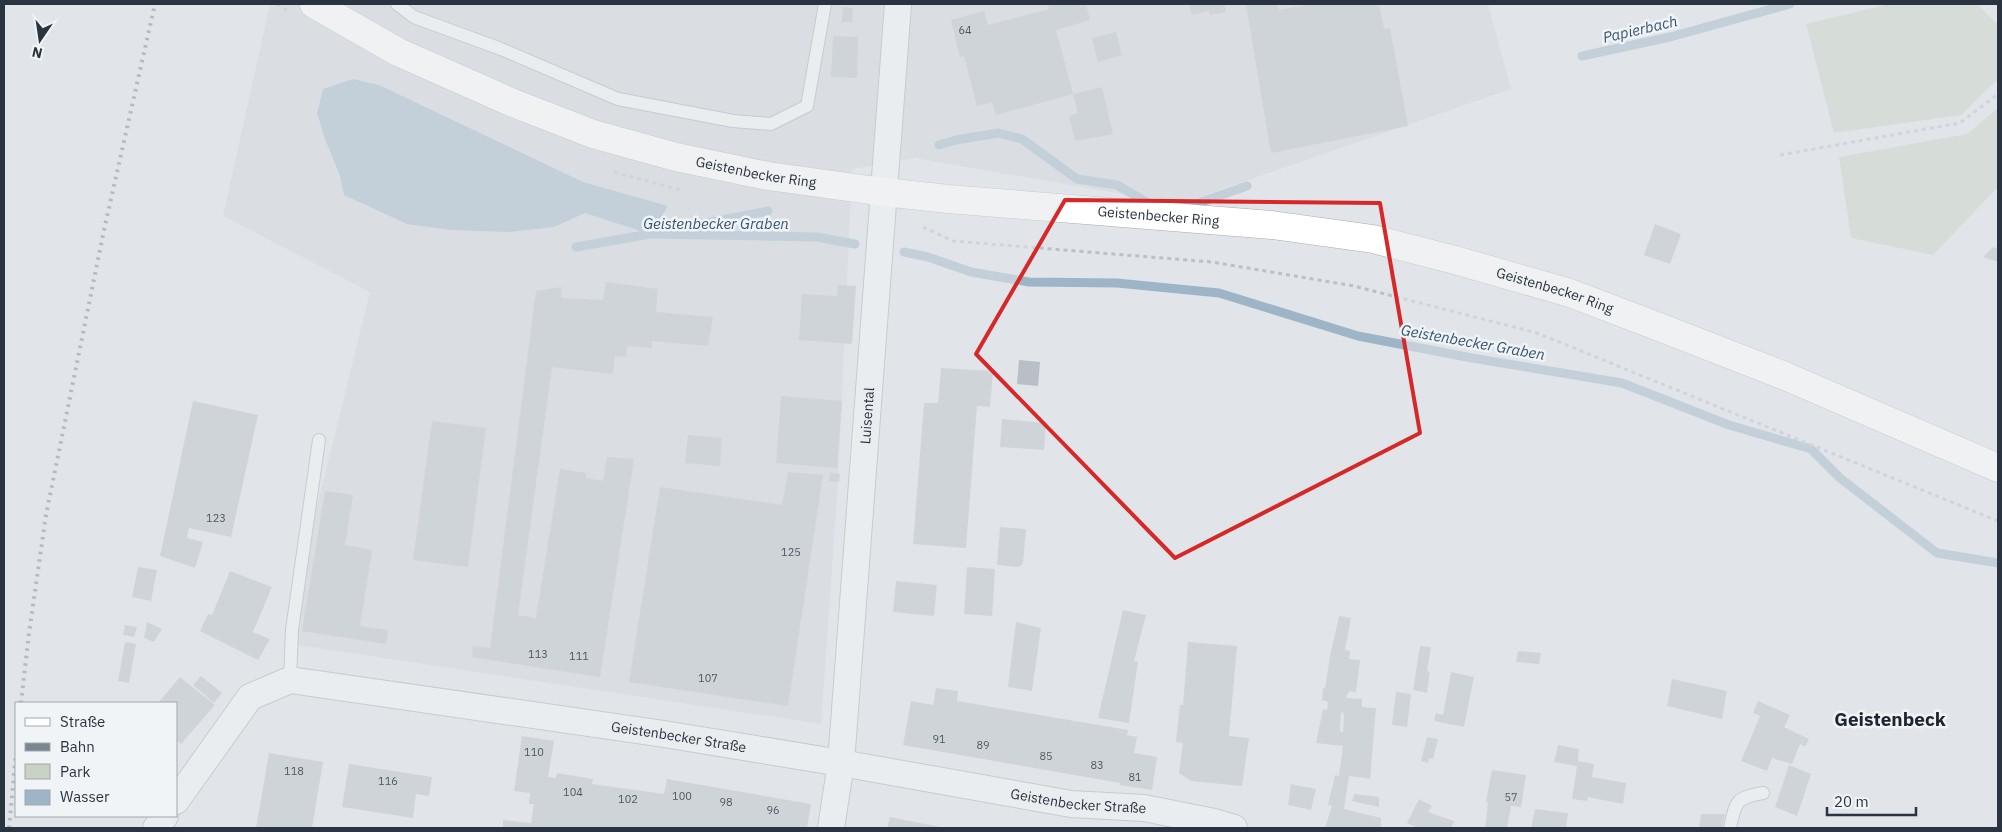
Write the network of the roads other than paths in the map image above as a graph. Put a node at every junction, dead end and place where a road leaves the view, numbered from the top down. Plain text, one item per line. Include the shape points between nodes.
1 (397, 4) edge
2 (825, 4) edge
3 (898, 4) edge
4 (304, 9) edge
5 (884, 192) junction
6 (319, 440) dead end
7 (1998, 468) edge
8 (290, 680) junction
9 (841, 763) junction
10 (1763, 793) dead end
11 (178, 798) edge
12 (164, 817) edge
13 (156, 828) edge
14 (830, 828) edge
15 (1234, 828) edge
16 (1730, 828) edge

1 - 2 lane via 414,17 618,98 733,122 771,124 806,106
3 - 5 street, Luisental
4 - 5 main road, Geistenbecker Ring via 513,103 593,134 685,159 768,176
5 - 7 main road, Geistenbecker Ring via 1272,225 1382,241 1570,293 1785,376
5 - 9 street, Luisental
6 - 8 lane via 292,630
8 - 9 street, Geistenbecker Straße
8 - 11 street via 250,697
9 - 14 street, Luisental
9 - 15 street, Geistenbecker Straße via 1072,804 1144,808
10 - 16 lane via 1743,797 1735,806
12 - 13 street

